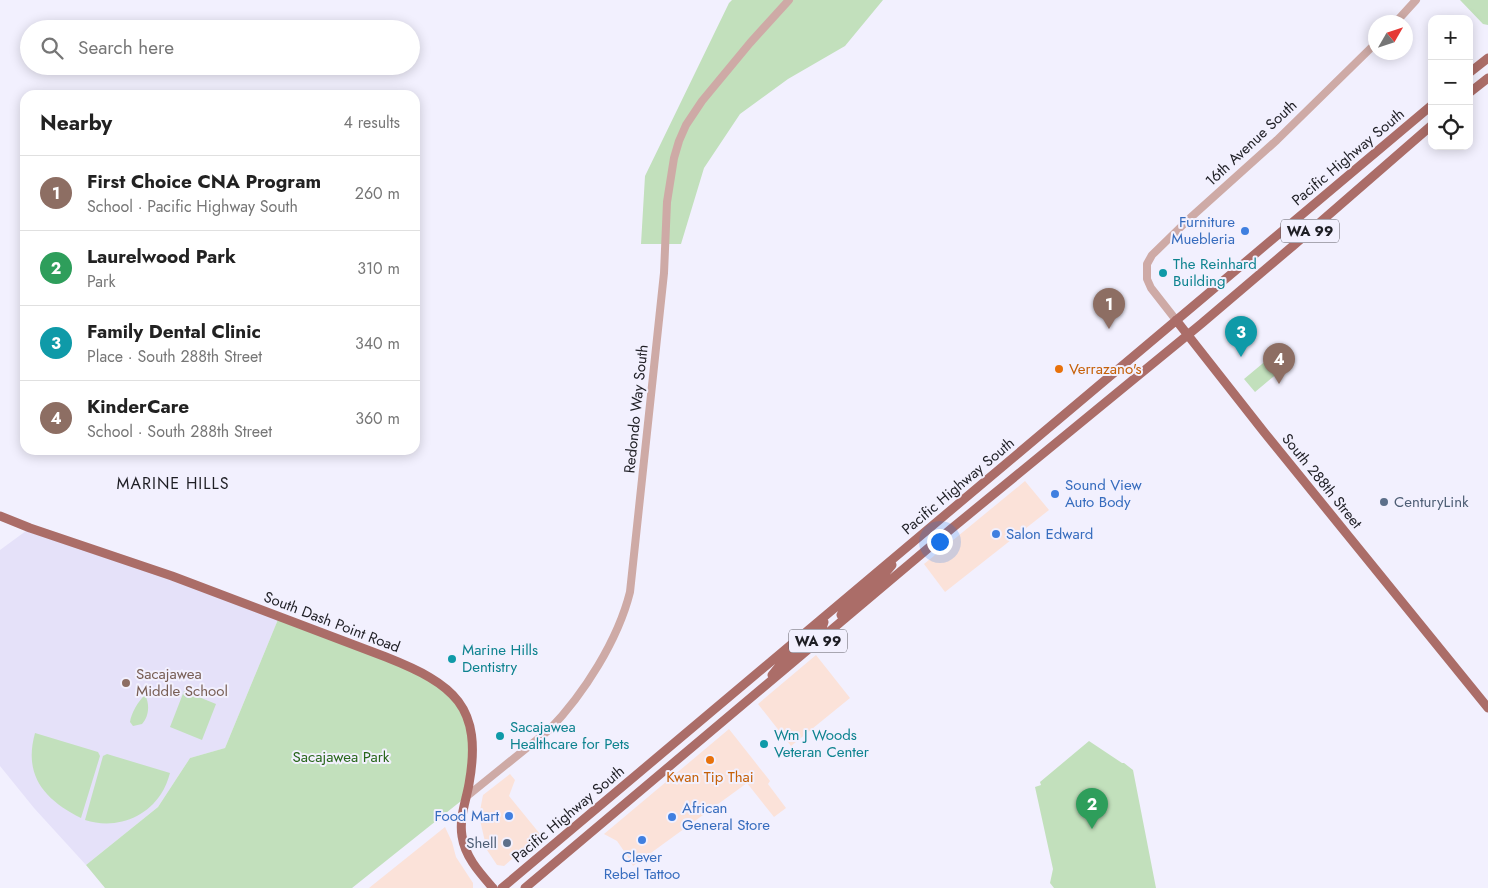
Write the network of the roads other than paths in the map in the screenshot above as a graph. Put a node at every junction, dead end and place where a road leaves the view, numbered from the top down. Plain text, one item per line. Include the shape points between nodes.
1 (789, 0) edge
2 (1416, 0) edge
3 (1402, 15) edge
4 (1368, 51) edge
5 (1488, 58) edge
6 (1473, 70) edge
7 (1488, 78) edge
8 (1473, 90) edge
9 (1428, 108) edge
10 (1428, 128) edge
11 (1147, 264) joint
12 (1176, 320) junction
13 (1188, 335) junction
14 (0, 516) edge
15 (907, 547) junction
16 (822, 619) junction
17 (844, 619) junction
18 (754, 695) junction
19 (1488, 708) edge
20 (466, 797) junction
21 (493, 888) edge
22 (502, 888) edge
23 (525, 888) edge

1 - 20 street, Redondo Way South via 702,101 686,125 674,158 667,202 664,273 630,592 618,629 579,695 558,721
2 - 3 street
4 - 11 street, 16th Avenue South via 1276,140 1167,238
5 - 6 main road
7 - 8 main road
9 - 12 main road, Pacific Highway South / WA 99
10 - 13 main road, Pacific Highway South / WA 99
11 - 12 street, South 288th Street via 1151,288
12 - 13 main road, South 288th Street
12 - 15 main road, Pacific Highway South / WA 99
13 - 17 main road, Pacific Highway South / WA 99
13 - 19 main road, South 288th Street
14 - 20 main road, South Dash Point Road via 172,576 426,674 451,693 469,721 473,750
15 - 16 main road, Pacific Highway South / WA 99
15 - 17 main road via 881,578 844,609 841,615
16 - 18 main road via 822,628 784,660
16 - 22 main road, Pacific Highway South / WA 99
17 - 18 main road, Pacific Highway South / WA 99
18 - 23 main road, Pacific Highway South / WA 99
20 - 21 main road, South Dash Point Road via 461,816 465,847 474,865

